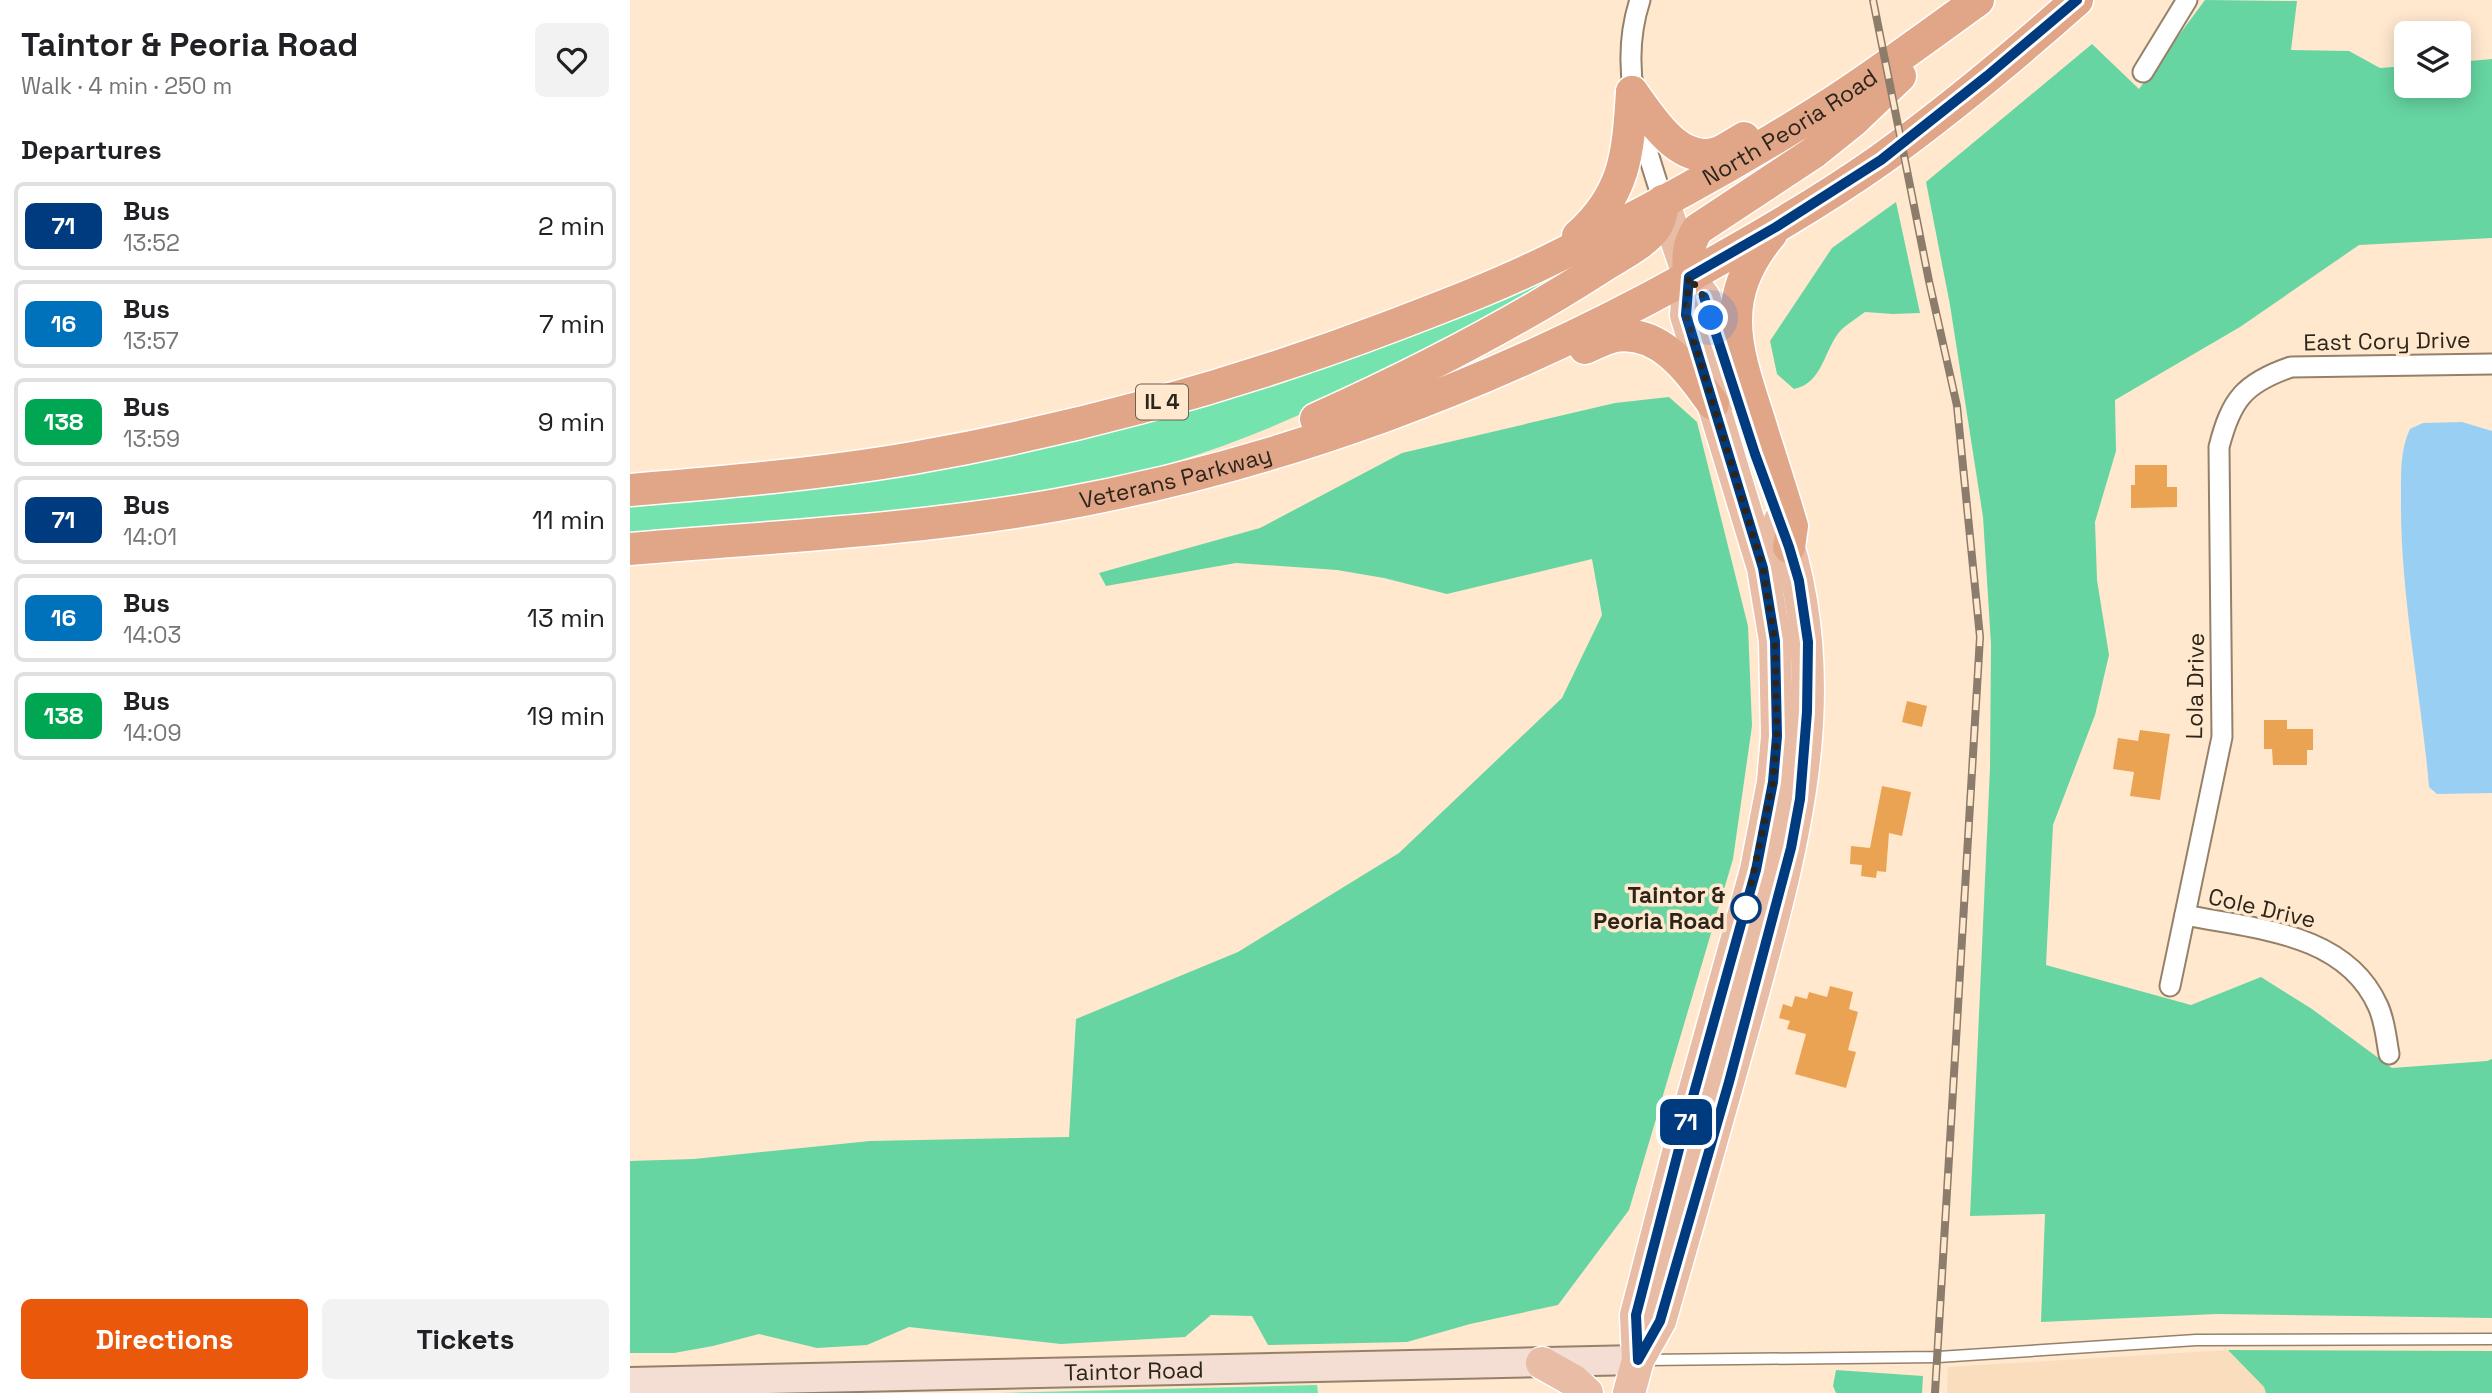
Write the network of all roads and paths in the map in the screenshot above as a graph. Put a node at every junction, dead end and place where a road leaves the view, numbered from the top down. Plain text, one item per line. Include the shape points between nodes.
1 (1640, 0) edge
2 (1979, 0) edge
3 (2077, 0) edge
4 (2187, 0) edge
5 (2143, 72) dead end
6 (1632, 92) junction
7 (1831, 104) junction
8 (1663, 201) junction
9 (1776, 227) junction
10 (1551, 260) junction
11 (1689, 277) junction
12 (2492, 364) edge
13 (2247, 390) joint
14 (1713, 404) junction
15 (1339, 431) junction
16 (1223, 466) junction
17 (630, 490) edge
18 (1789, 547) junction
19 (630, 549) edge
20 (2185, 915) junction
21 (2170, 986) dead end
22 (2389, 1054) dead end
23 (2492, 1339) edge
24 (1638, 1360) junction
25 (1542, 1363) junction
26 (630, 1382) edge
27 (1587, 1393) edge
28 (1629, 1393) edge

1 - 6 street via 1630,48
2 - 7 highway, North Peoria Road
2 - 11 highway via 1854,120 1813,153 1698,229 1688,254
3 - 9 highway via 1881,160
4 - 5 street
6 - 7 highway via 1666,136 1692,152 1707,154 1718,153 1804,104
6 - 8 street
6 - 10 highway via 1628,144 1616,185 1597,219
7 - 8 highway, North Peoria Road
8 - 10 highway, IL 4
8 - 11 main road
8 - 16 highway via 1657,226 1645,239 1516,320
9 - 11 highway
9 - 18 highway via 1745,274 1735,338 1792,526
10 - 17 highway, IL 4 via 1344,345 1136,410 913,458
11 - 14 main road via 1686,315
11 - 15 highway, Veterans Parkway via 1519,362
11 - 18 main road via 1704,297
12 - 13 street, East Cory Drive via 2291,367
13 - 20 street, Lola Drive via 2226,419 2219,447 2222,737
14 - 15 highway via 1671,353 1653,342 1613,336 1423,418
14 - 24 main road via 1763,568 1775,641 1776,747 1756,870 1636,1315
15 - 16 highway, Veterans Parkway
16 - 19 highway, Veterans Parkway via 999,514
18 - 24 main road via 1808,642 1800,799 1729,1082 1660,1321
20 - 21 street, Lola Drive
20 - 22 street, Cole Drive via 2295,937 2340,959 2357,973 2378,1006
23 - 24 lane via 2196,1340 1938,1357
24 - 25 main road, Taintor Road
24 - 28 main road
25 - 26 main road, Taintor Road
25 - 27 main road

